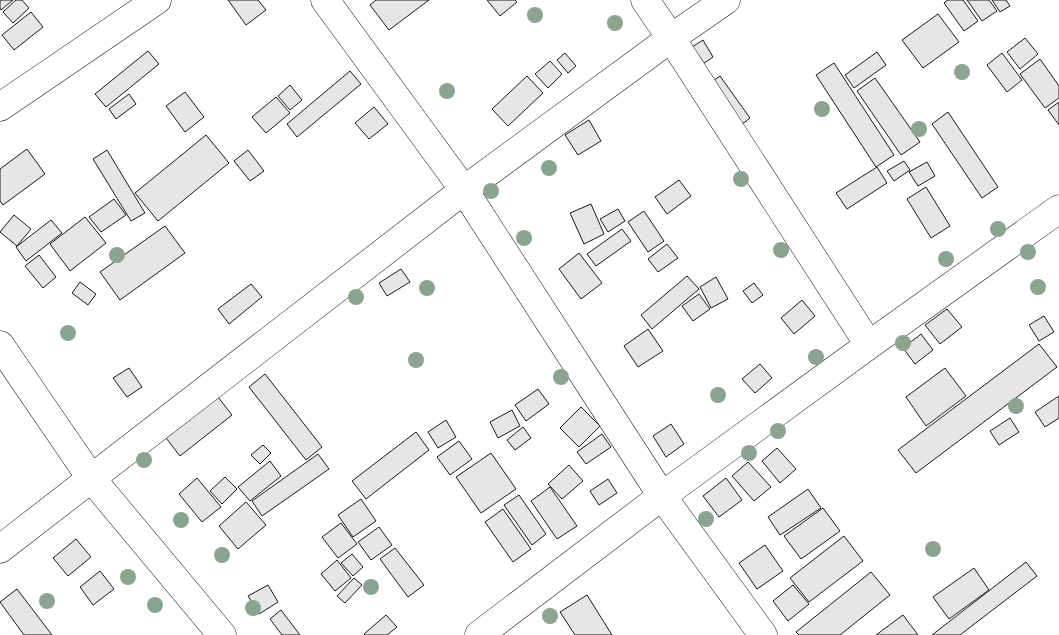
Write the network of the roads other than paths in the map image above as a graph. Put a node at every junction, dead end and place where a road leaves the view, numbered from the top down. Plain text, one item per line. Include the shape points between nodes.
1 (157, 0) edge
2 (325, 0) edge
3 (645, 0) edge
4 (726, 0) edge
5 (671, 38) junction
6 (0, 107) edge
7 (464, 190) junction
8 (1059, 209) edge
9 (0, 345) edge
10 (869, 345) junction
11 (91, 478) junction
12 (662, 496) junction
13 (0, 549) edge
14 (222, 635) edge
15 (479, 635) edge
16 (763, 635) edge

1 - 6 street
2 - 7 street
3 - 5 street
4 - 5 street
5 - 7 street
5 - 10 street
7 - 11 street
7 - 12 street
8 - 10 street
9 - 11 street
10 - 12 street
11 - 13 street
11 - 14 street
12 - 15 street
12 - 16 street

